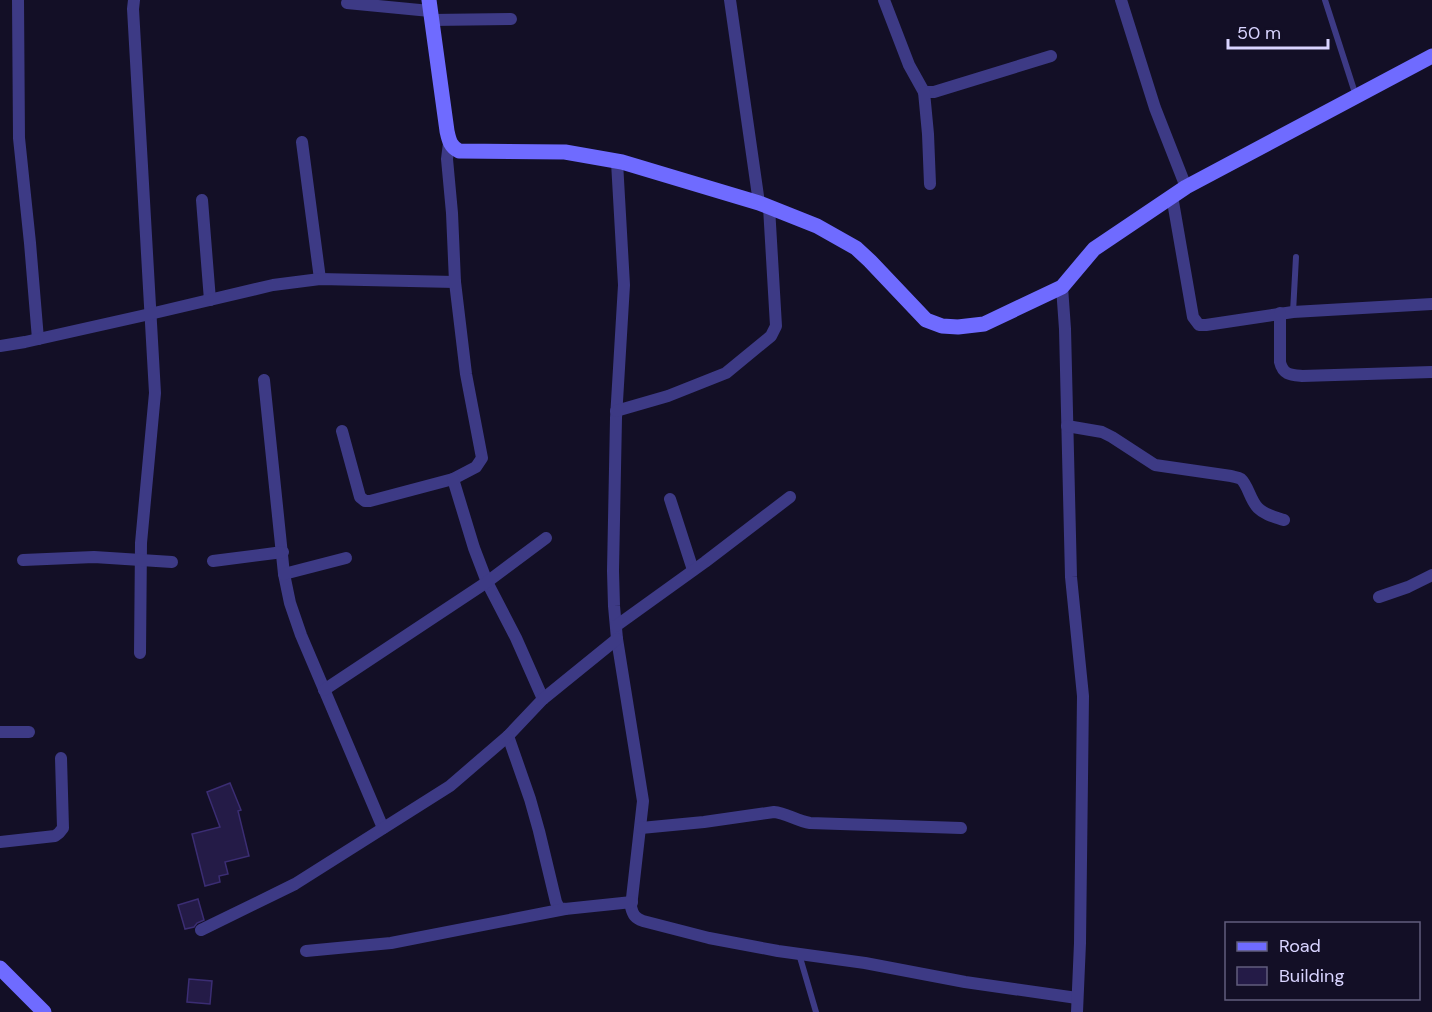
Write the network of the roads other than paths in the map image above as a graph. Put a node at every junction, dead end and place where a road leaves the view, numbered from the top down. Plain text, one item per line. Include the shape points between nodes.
1 (18, 0) edge
2 (134, 0) edge
3 (730, 0) edge
4 (884, 0) edge
5 (1121, 0) edge
6 (1325, 0) edge
7 (347, 3) dead end
8 (430, 10) edge
9 (511, 19) dead end
10 (1051, 56) dead end
11 (1432, 56) edge
12 (924, 92) junction
13 (1356, 96) junction
14 (302, 142) dead end
15 (449, 143) junction
16 (617, 162) junction
17 (930, 184) dead end
18 (1186, 187) junction
19 (1172, 196) junction
20 (202, 200) dead end
21 (764, 205) junction
22 (1296, 257) dead end
23 (320, 279) junction
24 (455, 282) junction
25 (1062, 287) junction
26 (210, 300) junction
27 (1432, 304) edge
28 (1286, 313) junction
29 (150, 315) junction
30 (38, 339) junction
31 (0, 346) edge
32 (1432, 372) edge
33 (264, 380) dead end
34 (616, 411) junction
35 (1067, 426) junction
36 (342, 431) dead end
37 (453, 479) junction
38 (790, 497) dead end
39 (670, 500) dead end
40 (1284, 520) dead end
41 (546, 538) dead end
42 (283, 552) junction
43 (346, 558) dead end
44 (23, 560) dead end
45 (140, 561) junction
46 (213, 561) dead end
47 (171, 562) dead end
48 (693, 570) junction
49 (284, 574) junction
50 (1432, 575) edge
51 (487, 582) junction
52 (1379, 597) dead end
53 (616, 626) junction
54 (617, 639) junction
55 (140, 653) dead end
56 (324, 690) junction
57 (543, 699) junction
58 (0, 732) edge
59 (29, 732) dead end
60 (508, 736) junction
61 (61, 758) dead end
62 (383, 828) junction
63 (641, 828) junction
64 (960, 828) dead end
65 (0, 843) edge
66 (632, 902) junction
67 (565, 909) junction
68 (201, 930) dead end
69 (306, 951) dead end
70 (799, 954) junction
71 (0, 968) edge
72 (1077, 998) junction
73 (44, 1012) edge
74 (816, 1012) edge
75 (1077, 1012) edge

1 - 30 street via 19,138
2 - 29 street
3 - 21 street
4 - 12 street
5 - 18 street via 1155,108
6 - 13 lane
7 - 8 street
8 - 9 street
8 - 15 street
10 - 12 street
11 - 13 street
12 - 17 street
13 - 18 street
14 - 23 street
15 - 16 street via 459,151 565,152
15 - 24 street
16 - 21 street
16 - 34 street via 624,285
18 - 19 street
19 - 25 street via 1094,249
19 - 28 street via 1193,317 1199,325
20 - 26 street
21 - 25 street via 856,248 926,320 942,326 984,324
21 - 34 street via 776,326 771,336 726,373
22 - 28 lane
23 - 24 street
23 - 26 street
24 - 37 street via 466,374 482,458 476,467
25 - 35 street
26 - 29 street
27 - 28 street
28 - 32 street via 1280,362 1288,375
29 - 30 street
29 - 45 street via 155,393
30 - 31 street
33 - 42 street
34 - 53 street
35 - 40 street via 1112,436 1155,465 1241,479 1258,508
35 - 72 street via 1071,577 1083,696
36 - 37 street via 364,501
37 - 51 street
38 - 48 street
39 - 48 street
41 - 51 street
42 - 46 street
42 - 49 street
43 - 49 street
44 - 45 street via 94,557
45 - 47 street
45 - 55 street
48 - 53 street
49 - 56 street via 290,603
50 - 52 street
51 - 56 street
51 - 57 street
53 - 54 street
54 - 57 street
54 - 63 street via 643,801
56 - 62 street
57 - 60 street
58 - 59 street
60 - 62 street via 450,786
60 - 67 street via 533,810 556,902
61 - 65 street via 63,828 55,836
62 - 68 street via 295,884
63 - 64 street via 774,812 810,823
63 - 66 street
66 - 67 street
66 - 70 street via 635,918 643,921
67 - 69 street via 391,943
70 - 72 street
70 - 74 lane
71 - 73 street
72 - 75 street

